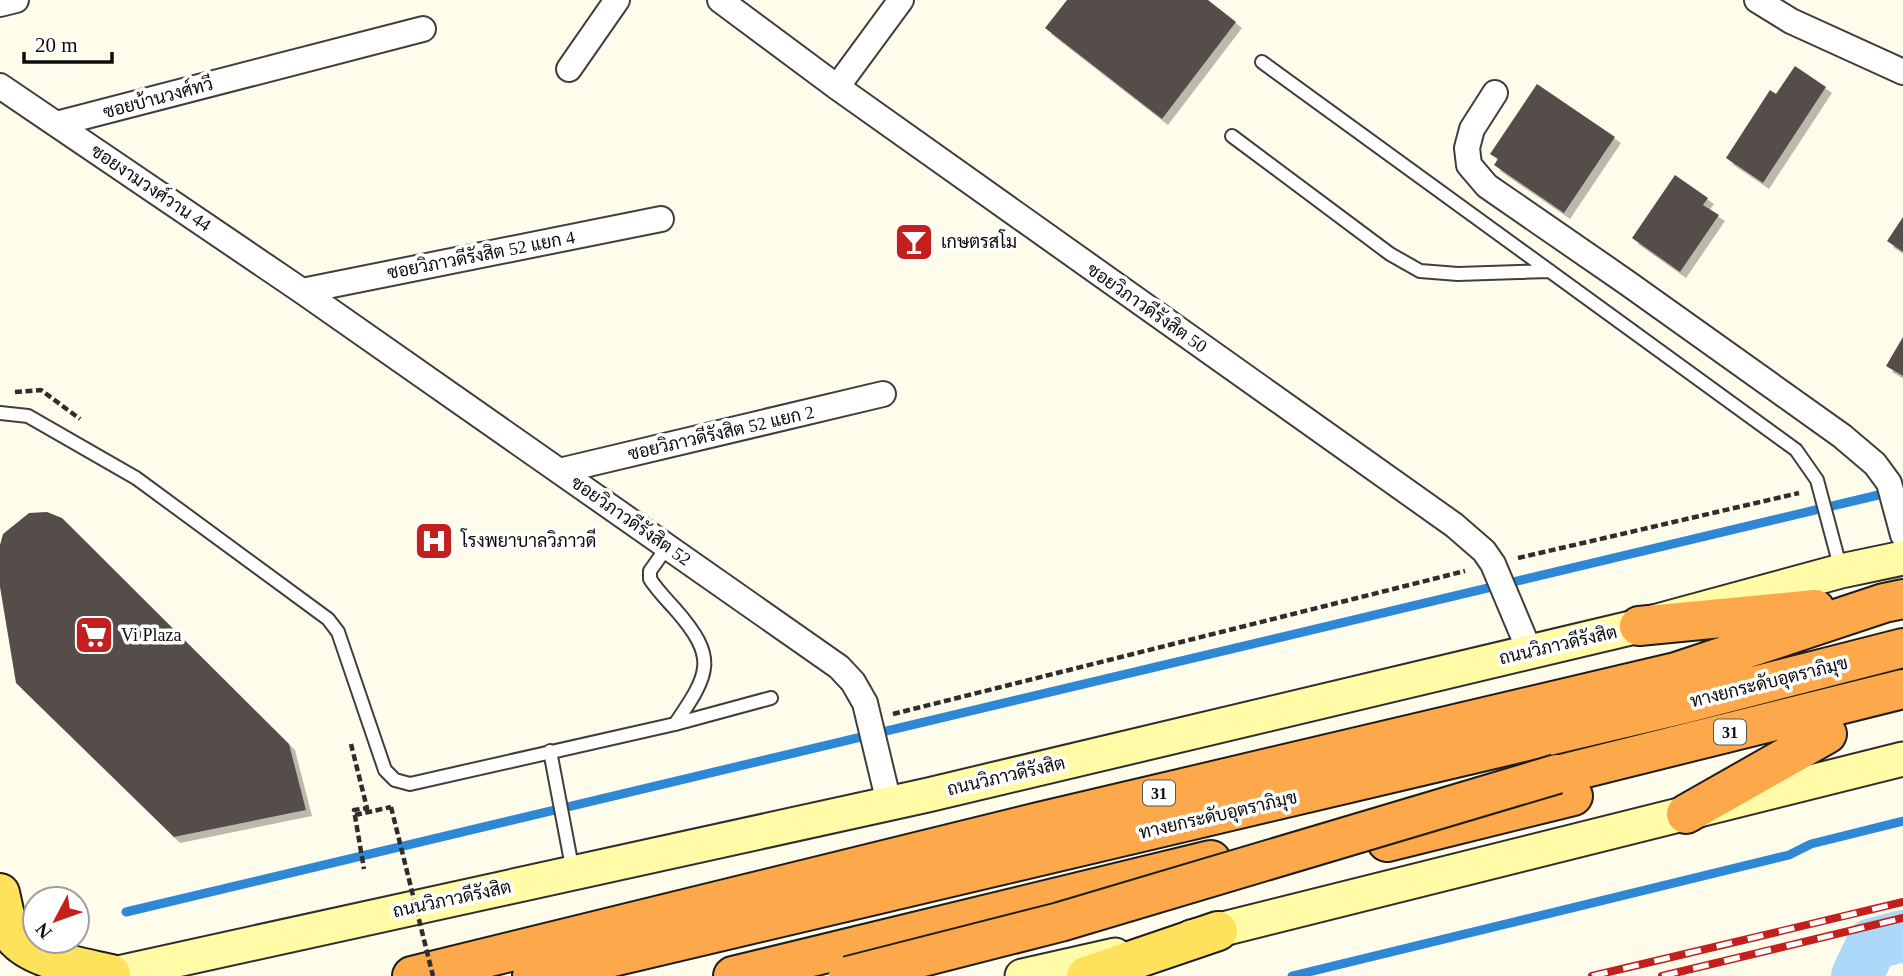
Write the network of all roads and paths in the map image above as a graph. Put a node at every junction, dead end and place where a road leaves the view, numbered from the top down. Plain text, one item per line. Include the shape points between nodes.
1 (16, 0) edge
2 (617, 0) edge
3 (720, 0) edge
4 (901, 0) edge
5 (1757, 0) edge
6 (0, 4) edge
7 (423, 29) dead end
8 (1262, 62) dead end
9 (569, 69) dead end
10 (1903, 72) edge
11 (0, 86) edge
12 (837, 87) junction
13 (1495, 93) dead end
14 (56, 124) junction
15 (1232, 136) dead end
16 (661, 219) dead end
17 (1550, 271) junction
18 (302, 290) junction
19 (883, 394) dead end
20 (2, 410) edge
21 (559, 471) junction
22 (1810, 491) dead end
23 (1903, 536) edge
24 (667, 547) junction
25 (1903, 558) edge
26 (1493, 564) junction
27 (1841, 571) junction
28 (1894, 601) edge
29 (1639, 626) junction
30 (1903, 648) edge
31 (1530, 652) junction
32 (1903, 689) edge
33 (771, 698) dead end
34 (1903, 715) edge
35 (869, 721) junction
36 (675, 724) junction
37 (1827, 734) junction
38 (350, 738) dead end
39 (550, 751) junction
40 (1903, 759) edge
41 (1557, 774) junction
42 (889, 803) junction
43 (1686, 814) junction
44 (355, 815) junction
45 (364, 869) dead end
46 (573, 872) junction
47 (0, 893) edge
48 (1218, 931) junction
49 (108, 975) edge
50 (412, 976) edge
51 (433, 976) edge
52 (532, 976) edge
53 (733, 976) edge
54 (846, 976) edge
55 (1022, 976) edge
56 (1086, 976) edge

1 - 6 street
2 - 9 street
3 - 12 street, ซอยวิภาวดีรังสิต 50
4 - 12 street
5 - 10 street via 1791,21
7 - 14 street, ซอยบ้านวงศ์ทวี
8 - 17 lane
11 - 14 street, ซอยงามวงศ์วาน 44
12 - 26 street, ซอยวิภาวดีรังสิต 50 via 1454,526
13 - 23 street via 1472,129 1467,148 1469,164 1487,187 1842,436 1875,464 1889,483
14 - 18 street, ซอยงามวงศ์วาน 44
15 - 17 lane via 1390,254 1420,271
16 - 18 street, ซอยวิภาวดีรังสิต 52 แยก 4
17 - 27 lane via 1796,450 1817,480
18 - 21 street, ซอยวิภาวดีรังสิต 52
19 - 21 street, ซอยวิภาวดีรังสิต 52 แยก 2
20 - 39 lane via 28,416 136,478 328,619 338,632 385,770 395,780 410,784
21 - 24 street, ซอยวิภาวดีรังสิต 52
22 - 26 path
24 - 35 street, ซอยวิภาวดีรังสิต 52 via 839,667 853,682
24 - 36 lane via 650,571 650,579 695,633 705,665 693,697
25 - 27 main road, ถนนวิภาวดีรังสิต
26 - 31 street, ซอยวิภาวดีรังสิต 50
26 - 35 path
27 - 29 main road, ถนนวิภาวดีรังสิต
28 - 29 highway
28 - 50 highway, 31 via 1676,671
29 - 31 main road, ถนนวิภาวดีรังสิต
30 - 52 highway, ทางยกระดับอุตราภิมุข / 31 via 1684,705
31 - 42 main road, ถนนวิภาวดีรังสิต
32 - 41 highway, 31
33 - 36 lane
34 - 37 highway, 31
35 - 42 street, ซอยวิภาวดีรังสิต 52
36 - 39 lane
37 - 43 highway
37 - 54 highway, 31
38 - 44 path via 367,808 354,810
39 - 46 lane
40 - 43 main road
41 - 53 highway, 31, bridge
41 - 54 highway, bridge via 1060,922
42 - 46 main road, ถนนวิภาวดีรังสิต
43 - 48 main road
44 - 45 path
44 - 51 path, bridge via 391,807
46 - 49 main road, ถนนวิภาวดีรังสิต
47 - 49 main road via 10,931 24,947
48 - 55 main road
48 - 56 main road

